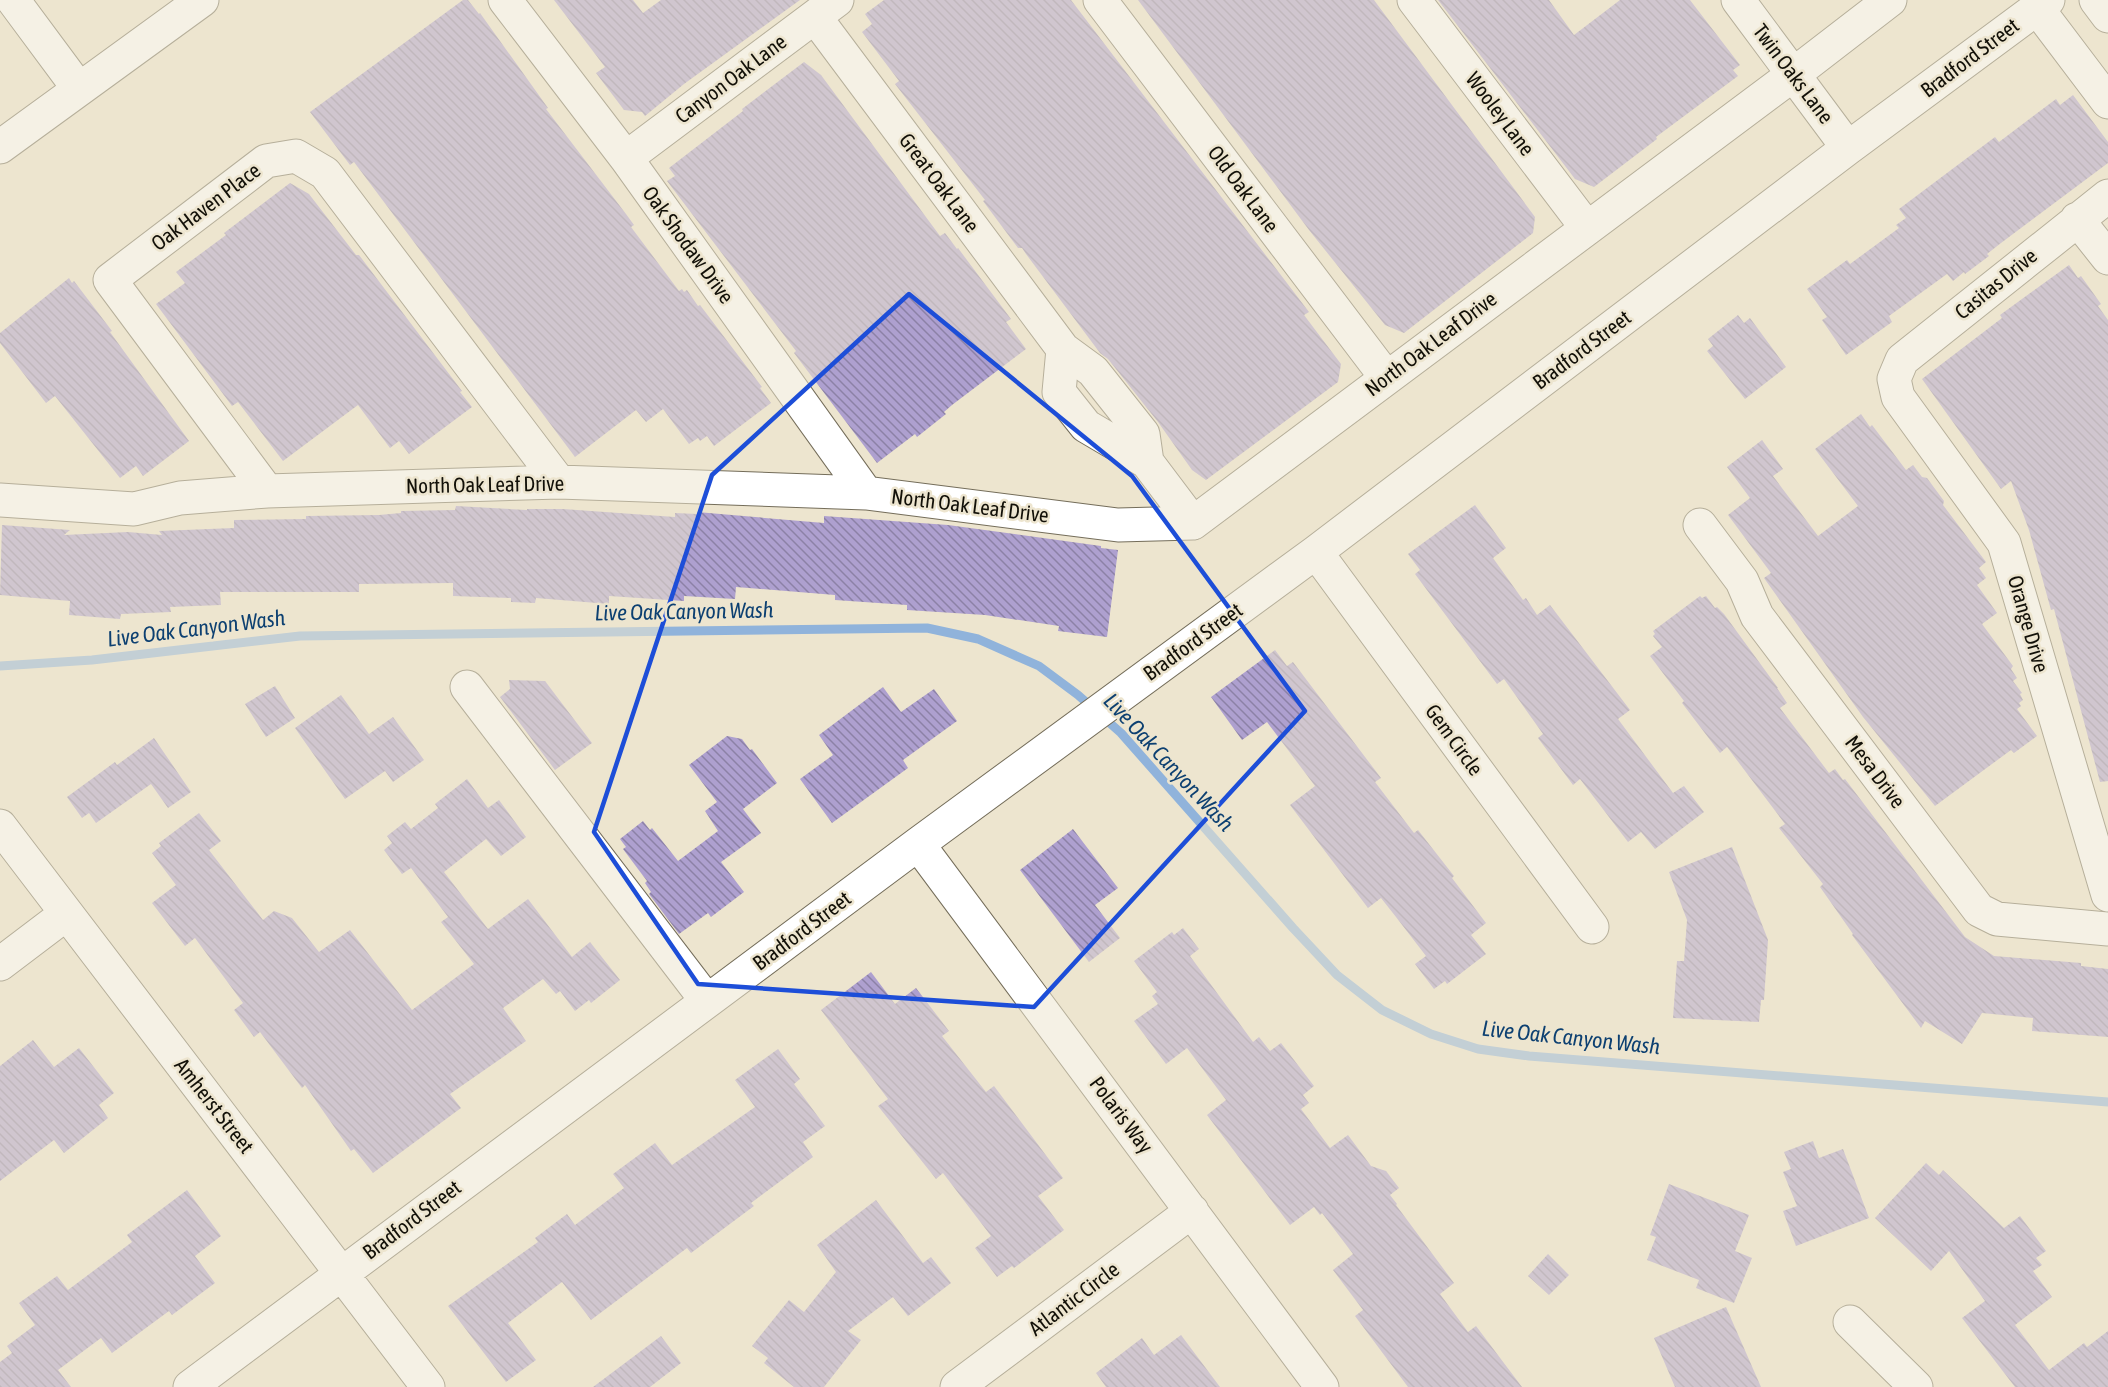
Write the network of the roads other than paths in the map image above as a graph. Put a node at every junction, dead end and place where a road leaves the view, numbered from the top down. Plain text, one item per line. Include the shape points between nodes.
1 (13, 0) edge
2 (202, 0) edge
3 (506, 0) edge
4 (1100, 0) edge
5 (1414, 0) edge
6 (1738, 0) edge
7 (1890, 0) edge
8 (2096, 0) edge
9 (2042, 4) edge
10 (826, 8) edge
11 (2108, 16) edge
12 (1794, 75) junction
13 (79, 89) junction
14 (2108, 102) edge
15 (0, 147) edge
16 (1848, 148) junction
17 (626, 158) junction
18 (2108, 196) edge
19 (2078, 219) junction
20 (1587, 228) junction
21 (2108, 258) edge
22 (1386, 377) junction
23 (1894, 379) joint
24 (559, 482) junction
25 (267, 491) junction
26 (866, 493) junction
27 (0, 500) edge
28 (1193, 523) junction
29 (1700, 525) dead end
30 (1316, 552) junction
31 (467, 687) dead end
32 (0, 826) edge
33 (918, 844) junction
34 (2108, 895) edge
35 (66, 914) junction
36 (1592, 927) dead end
37 (2108, 929) edge
38 (0, 964) edge
39 (707, 1001) junction
40 (1191, 1210) junction
41 (342, 1273) junction
42 (1850, 1322) dead end
43 (190, 1387) edge
44 (428, 1387) edge
45 (957, 1387) edge
46 (1322, 1387) edge
47 (1917, 1387) edge

1 - 13 street
2 - 13 street
3 - 17 street, Oak Shodaw Drive
4 - 22 street, Old Oak Lane
5 - 20 street, Wooley Lane
6 - 12 street, Twin Oaks Lane
7 - 12 street, North Oak Leaf Drive
8 - 11 street
9 - 14 street
9 - 16 street, Bradford Street
10 - 17 street, Canyon Oak Lane
10 - 28 street, Great Oak Lane via 1063,349 1059,392 1086,426 1148,462
12 - 16 street, Twin Oaks Lane
12 - 20 street, North Oak Leaf Drive
13 - 15 street
16 - 30 street, Bradford Street
17 - 26 street, Oak Shodaw Drive
18 - 19 street, Casitas Drive
19 - 21 street
19 - 23 street, Casitas Drive via 1902,360
20 - 22 street, North Oak Leaf Drive
22 - 28 street, North Oak Leaf Drive
23 - 34 street, Orange Drive via 1898,397 2004,543
24 - 25 street, North Oak Leaf Drive
24 - 25 street, Oak Haven Place via 325,173 296,156 266,161 110,280
24 - 26 street, North Oak Leaf Drive
25 - 27 street, North Oak Leaf Drive via 180,498 134,509
26 - 28 street, North Oak Leaf Drive via 1118,525
29 - 37 street, Mesa Drive via 1742,581 1757,616 1979,910 1997,919
30 - 33 street, Bradford Street
30 - 36 street, Gem Circle
31 - 39 street
32 - 35 street, Amherst Street
33 - 39 street, Bradford Street
33 - 40 street, Polaris Way
35 - 38 street
35 - 41 street, Amherst Street
39 - 41 street, Bradford Street
40 - 45 street, Atlantic Circle
40 - 46 street, Polaris Way
41 - 43 street, Bradford Street
41 - 44 street, Amherst Street
42 - 47 street

